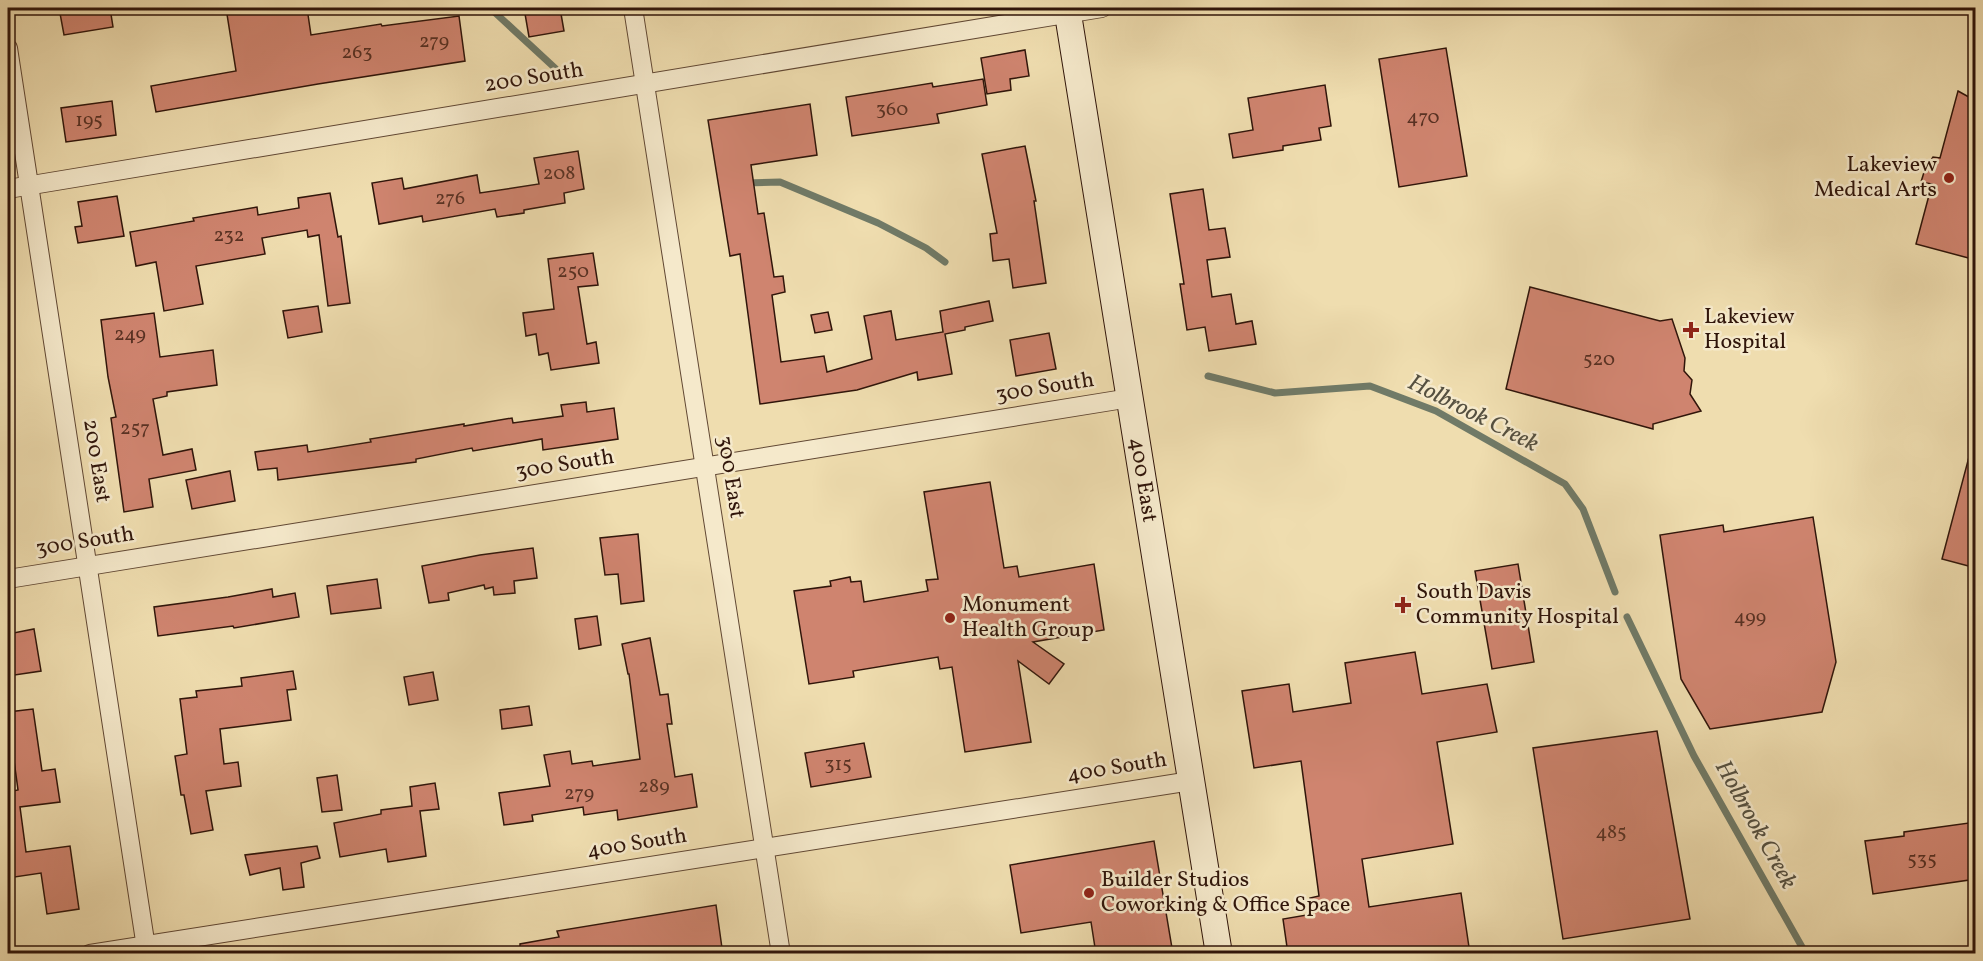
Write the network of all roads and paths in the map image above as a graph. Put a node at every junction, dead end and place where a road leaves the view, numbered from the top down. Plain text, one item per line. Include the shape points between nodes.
1 (633, 8) edge
2 (1102, 8) edge
3 (1068, 10) edge
4 (8, 48) edge
5 (644, 84) junction
6 (29, 185) junction
7 (8, 189) edge
8 (1130, 398) junction
9 (705, 467) junction
10 (88, 566) junction
11 (8, 579) edge
12 (1191, 781) junction
13 (764, 848) junction
14 (147, 949) edge
15 (90, 954) edge
16 (781, 954) edge
17 (1219, 954) edge

1 - 5 street, 300 East
2 - 3 street, 200 South
3 - 5 street, 200 South
3 - 8 main road, 400 East
4 - 6 street, 200 East
5 - 6 street, 200 South
5 - 9 street, 300 East
6 - 7 street, 200 South
6 - 10 street, 200 East
8 - 9 street, 300 South
8 - 12 main road, 400 East
9 - 10 street, 300 South
9 - 13 street, 300 East
10 - 11 street, 300 South
10 - 14 street, 200 East
12 - 13 street, 400 South
12 - 17 main road, 400 East
13 - 14 street, 400 South
13 - 16 street, 300 East
14 - 15 street, 400 South

